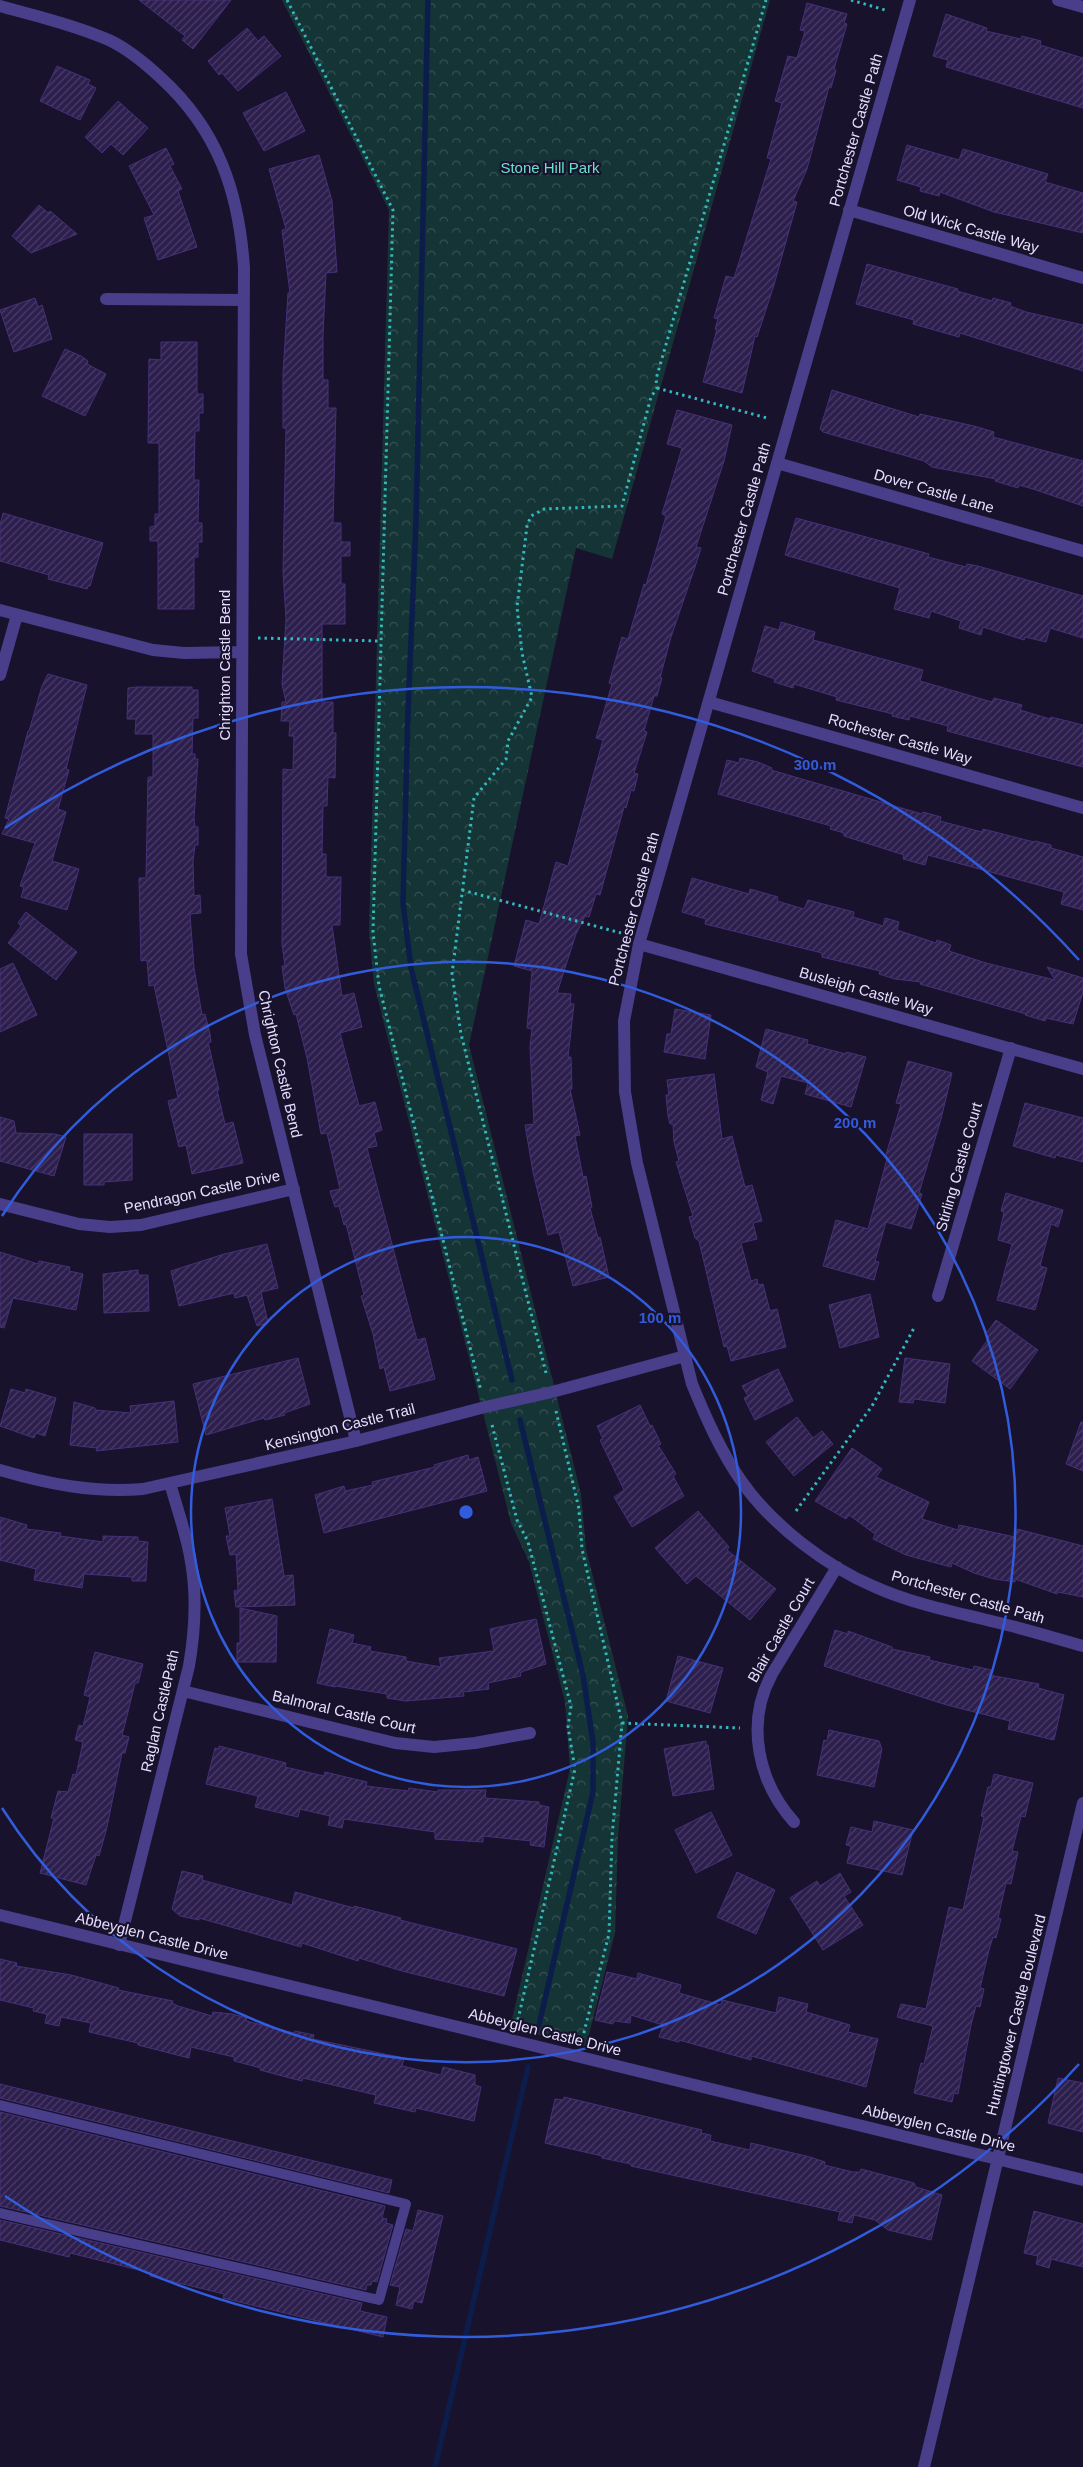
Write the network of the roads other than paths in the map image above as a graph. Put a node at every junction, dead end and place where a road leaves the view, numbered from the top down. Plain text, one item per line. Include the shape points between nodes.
1 (910, 0) edge
2 (1058, 0) edge
3 (0, 6) edge
4 (1083, 7) edge
5 (850, 210) junction
6 (1083, 278) edge
7 (106, 299) dead end
8 (244, 300) junction
9 (777, 463) junction
10 (1083, 551) edge
11 (0, 610) edge
12 (17, 615) junction
13 (242, 652) junction
14 (0, 675) edge
15 (709, 702) junction
16 (1083, 808) edge
17 (639, 944) junction
18 (1011, 1048) junction
19 (1083, 1069) edge
20 (294, 1189) junction
21 (0, 1204) edge
22 (938, 1296) dead end
23 (685, 1356) junction
24 (356, 1441) junction
25 (0, 1470) edge
26 (170, 1483) junction
27 (837, 1567) junction
28 (1083, 1646) edge
29 (183, 1691) junction
30 (530, 1733) dead end
31 (1083, 1803) edge
32 (794, 1822) dead end
33 (0, 1915) edge
34 (119, 1945) junction
35 (0, 2105) edge
36 (998, 2159) junction
37 (1083, 2180) edge
38 (0, 2213) edge
39 (924, 2467) edge

1 - 5 street, Portchester Castle Path
2 - 4 street
3 - 8 street, Chrighton Castle Bend via 111,42 154,71 189,107 218,154 237,209 242,233
5 - 6 street, Old Wick Castle Way
5 - 9 street, Portchester Castle Path
7 - 8 street
8 - 13 street, Chrighton Castle Bend
9 - 10 street, Dover Castle Lane
9 - 15 street, Portchester Castle Path
11 - 12 street
12 - 13 street via 153,650
12 - 14 street
13 - 20 street, Chrighton Castle Bend via 241,954 255,1035
15 - 16 street, Rochester Castle Way
15 - 17 street, Portchester Castle Path
17 - 18 street, Busleigh Castle Way
17 - 23 street, Portchester Castle Path via 624,1020 625,1092 637,1164
18 - 19 street, Busleigh Castle Way
18 - 22 street, Stirling Castle Court
20 - 21 street, Pendragon Castle Drive via 141,1225 110,1227 79,1224
20 - 24 street, Chrighton Castle Bend
23 - 24 street, Kensington Castle Trail
23 - 27 street, Portchester Castle Path via 704,1414 742,1482 794,1536
24 - 26 street, Kensington Castle Trail
25 - 26 street, Kensington Castle Trail via 88,1490 114,1491
26 - 29 street, Raglan CastlePath via 191,1561 194,1595 194,1634
27 - 28 street, Portchester Castle Path via 875,1587 914,1601
27 - 32 street, Blair Castle Court via 762,1691 758,1712 761,1765 780,1807
29 - 30 street, Balmoral Castle Court via 395,1744 434,1747
29 - 34 street, Raglan CastlePath
31 - 36 street, Huntingtower Castle Boulevard
33 - 34 street, Abbeyglen Castle Drive
34 - 36 street, Abbeyglen Castle Drive
35 - 38 lane via 406,2204 380,2300
36 - 37 street, Abbeyglen Castle Drive
36 - 39 street, Huntingtower Castle Boulevard

